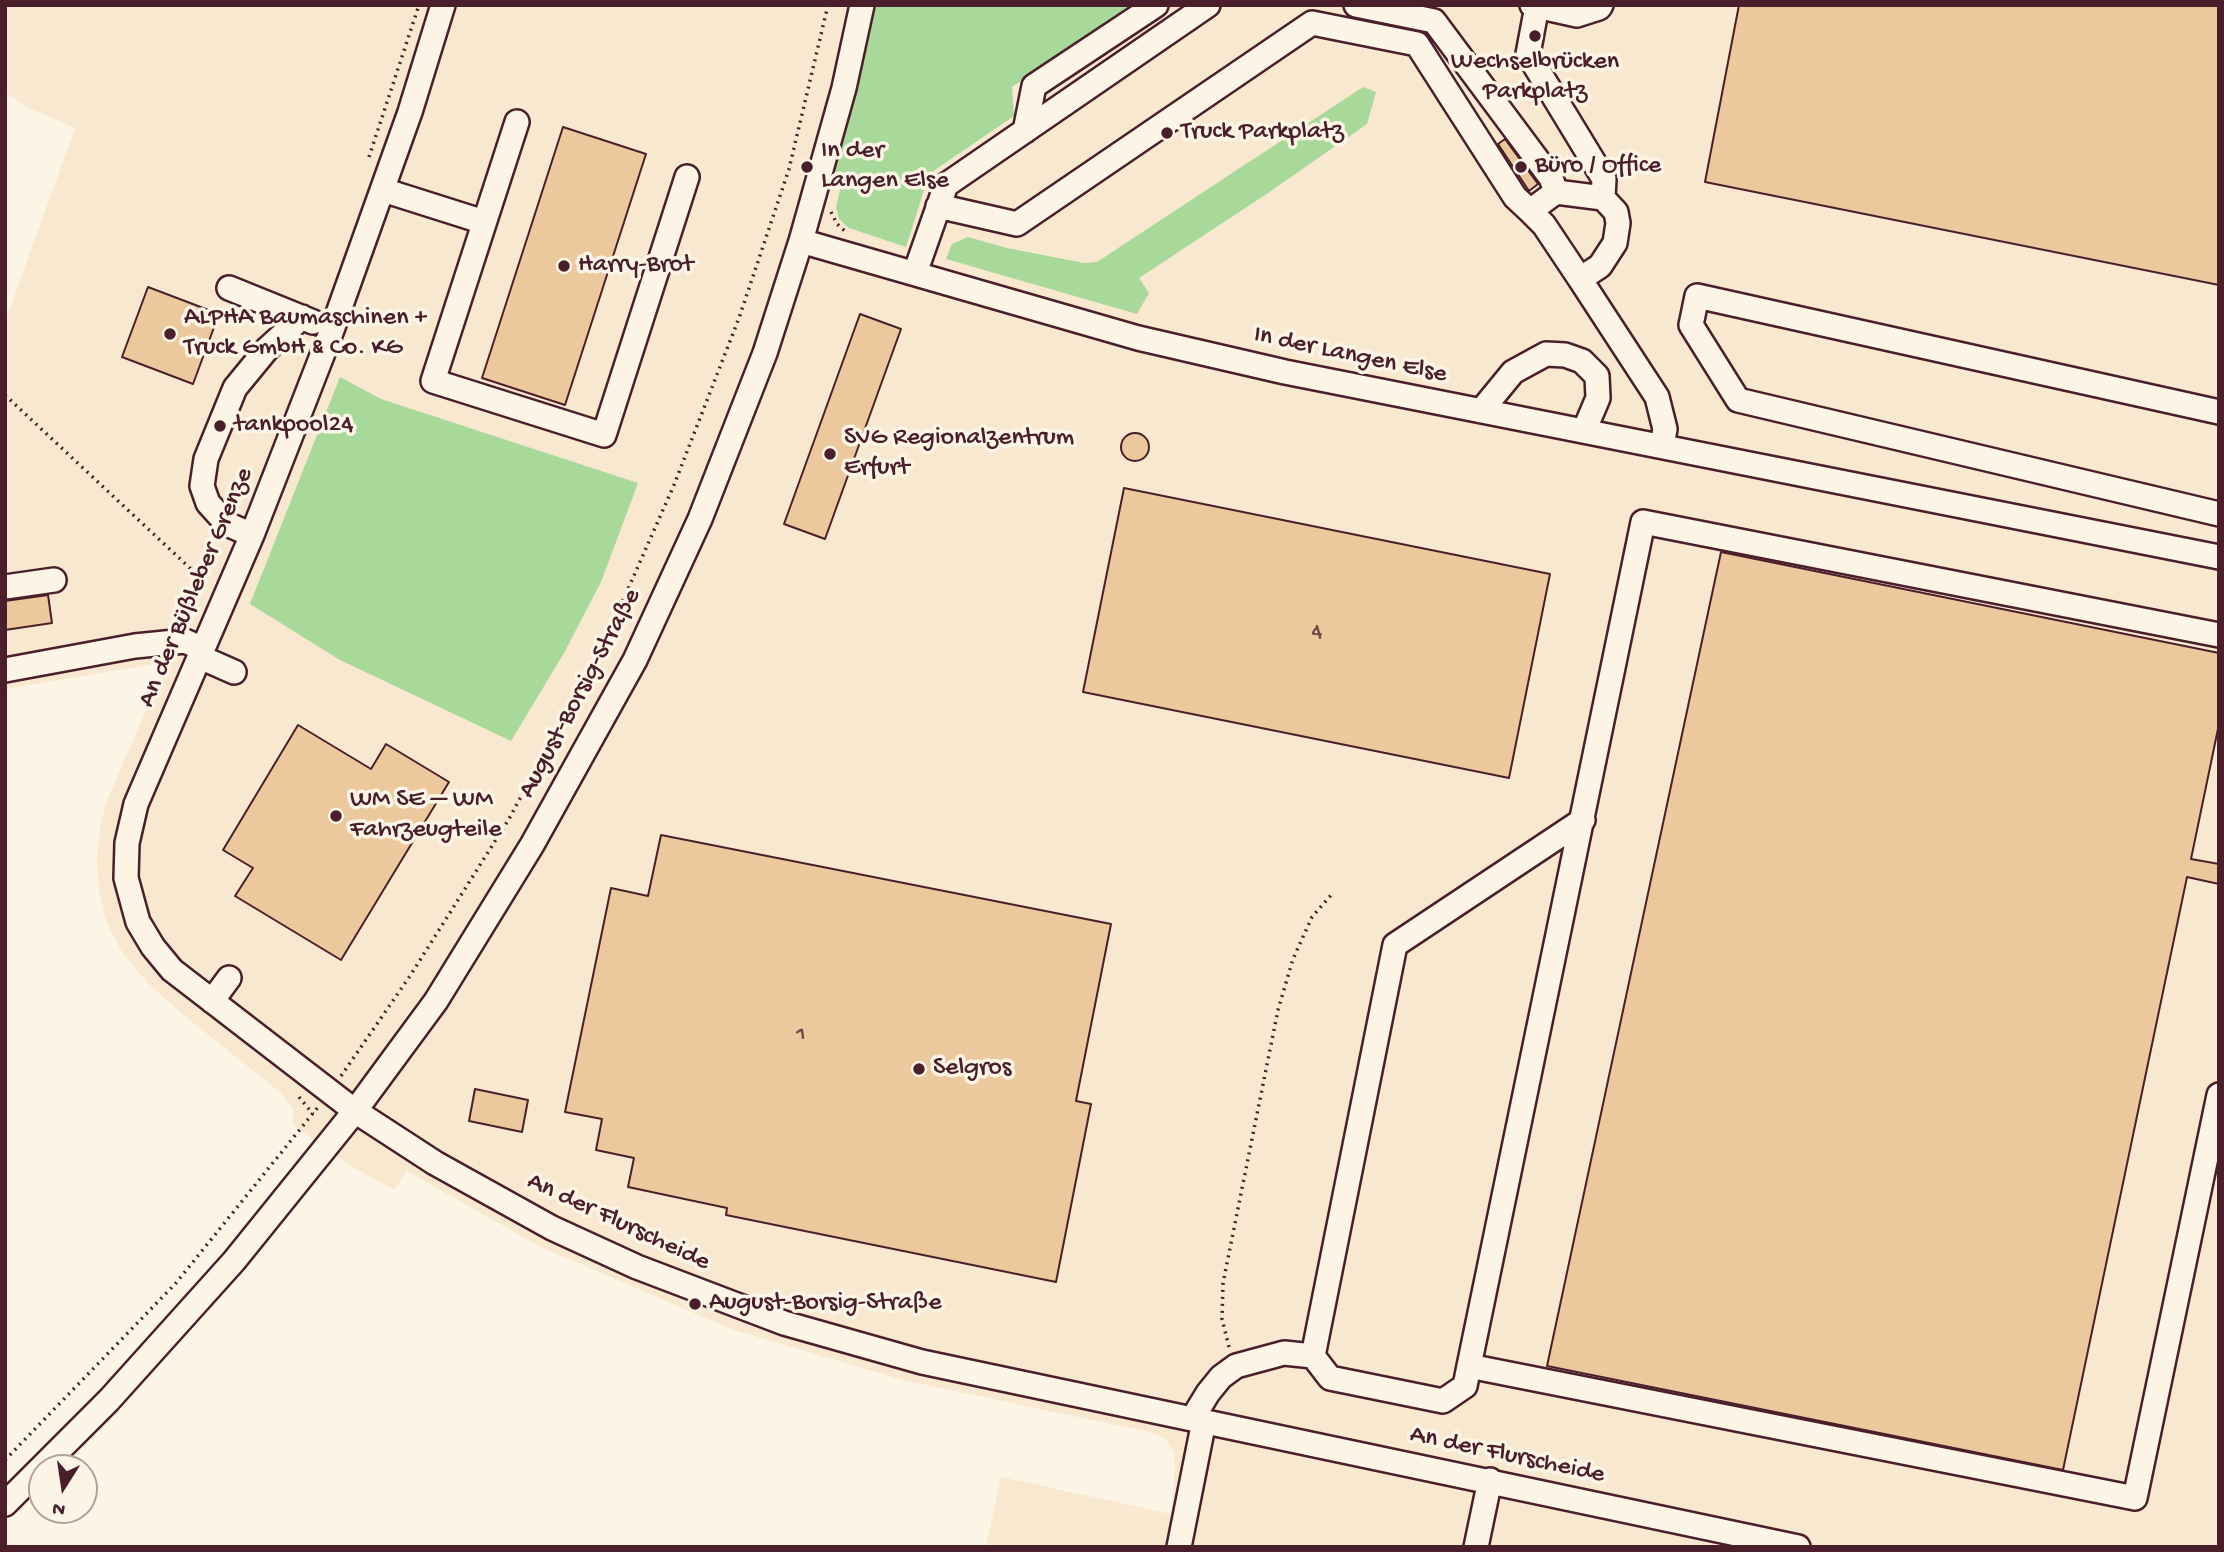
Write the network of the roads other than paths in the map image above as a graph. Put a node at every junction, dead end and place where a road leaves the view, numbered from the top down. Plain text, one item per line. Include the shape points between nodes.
1 (443, 5) edge
2 (862, 5) edge
3 (1156, 5) edge
4 (1208, 5) edge
5 (1356, 5) edge
6 (1601, 5) edge
7 (1535, 6) edge
8 (517, 122) dead end
9 (1025, 131) junction
10 (687, 177) dead end
11 (383, 190) junction
12 (1556, 192) junction
13 (1602, 198) junction
14 (938, 206) junction
15 (1530, 211) junction
16 (484, 222) junction
17 (801, 241) junction
18 (915, 274) junction
19 (1580, 279) junction
20 (229, 288) dead end
21 (302, 317) junction
22 (332, 330) junction
23 (1481, 411) junction
24 (2219, 412) edge
25 (1584, 431) junction
26 (1662, 446) junction
27 (2219, 514) edge
28 (252, 535) junction
29 (2219, 557) edge
30 (54, 580) dead end
31 (5, 587) edge
32 (2219, 635) edge
33 (202, 653) junction
34 (5, 670) edge
35 (234, 671) dead end
36 (1583, 820) junction
37 (229, 978) dead end
38 (212, 1001) junction
39 (2219, 1095) edge
40 (355, 1111) junction
41 (1313, 1356) junction
42 (1469, 1366) junction
43 (1200, 1420) junction
44 (1490, 1480) junction
45 (5, 1504) edge
46 (1179, 1547) edge
47 (1476, 1547) edge
48 (1798, 1547) edge

1 - 11 street, An der Büßleber Grenze
2 - 17 street, August-Borsig-Straße
3 - 9 street via 1034,86
4 - 9 street
5 - 12 street via 1434,21 1551,178
6 - 7 street via 1577,15
7 - 13 street via 1528,54 1604,179
8 - 16 street
9 - 14 street via 946,185
10 - 16 street via 604,435 433,382
11 - 16 street
11 - 22 street, An der Büßleber Grenze
12 - 13 street
12 - 15 street
13 - 19 street via 1616,212 1615,243 1600,266
14 - 15 street via 1017,224 1312,23 1418,44 1515,197
14 - 18 street
15 - 19 street
17 - 18 street, In der Langen Else
17 - 40 street, August-Borsig-Straße via 765,353 710,493 635,660 436,1001
18 - 23 street, In der Langen Else via 1139,338
19 - 26 street via 1657,397 1665,429
20 - 21 street
21 - 22 street
21 - 28 street via 234,388 206,459 202,486 208,503 226,524
22 - 28 street, An der Büßleber Grenze
23 - 25 street, In der Langen Else
23 - 25 street via 1513,372 1546,354 1564,355 1582,361 1597,376 1598,398
24 - 27 street via 1697,296 1691,325 1738,400
25 - 26 street, In der Langen Else
26 - 29 street, In der Langen Else
28 - 33 street, An der Büßleber Grenze
30 - 31 street
32 - 36 street via 1643,522
33 - 34 street via 185,641
33 - 35 street
33 - 38 street, An der Büßleber Grenze via 136,804 125,860 138,922 153,947 172,970
36 - 41 street via 1395,945
36 - 42 street
37 - 38 street
38 - 40 street, An der Büßleber Grenze via 332,1081
39 - 42 street via 2135,1498
40 - 43 street, An der Flurscheide via 435,1163 552,1228 735,1306 922,1362
40 - 45 street, August-Borsig-Straße via 234,1261 109,1400
41 - 42 street via 1330,1378 1443,1401 1465,1386
41 - 43 street via 1284,1353 1237,1366 1208,1392 1197,1411
43 - 44 street, An der Flurscheide
43 - 46 street
44 - 47 street
44 - 48 street, An der Flurscheide

